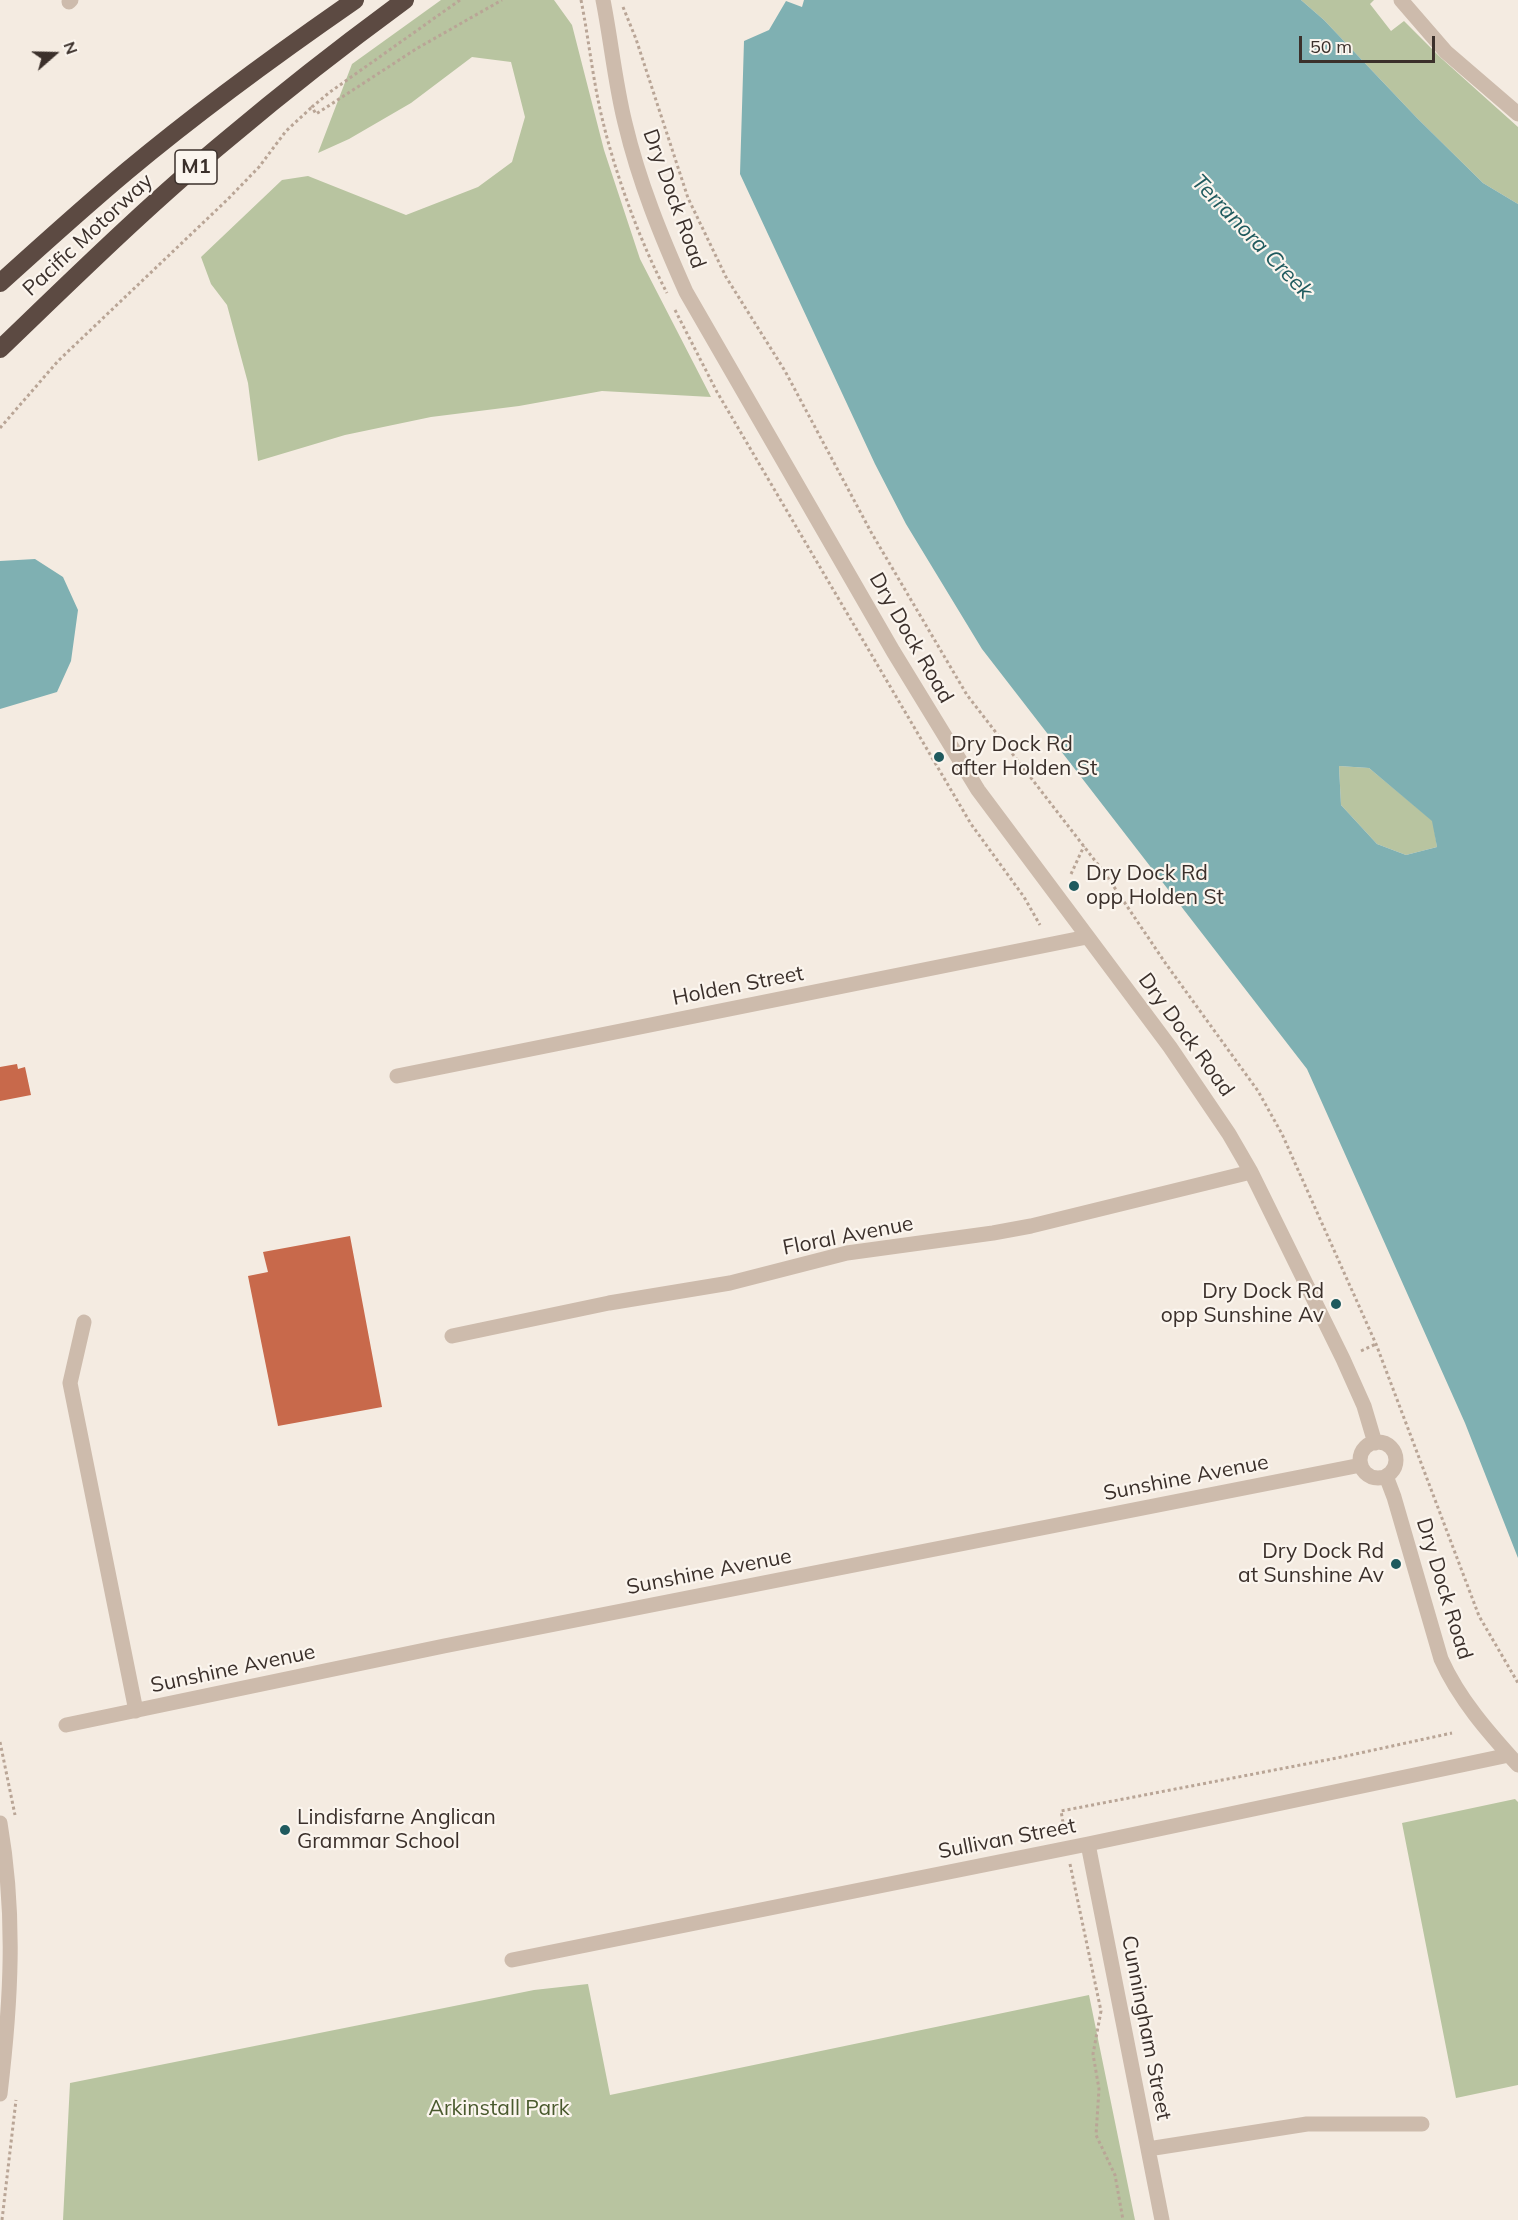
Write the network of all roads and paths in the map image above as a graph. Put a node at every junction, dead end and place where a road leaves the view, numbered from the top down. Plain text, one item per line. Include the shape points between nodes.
1 (355, 0) edge
2 (405, 0) edge
3 (460, 0) edge
4 (501, 0) edge
5 (603, 0) edge
6 (621, 0) edge
7 (1401, 0) edge
8 (312, 107) junction
9 (1518, 114) edge
10 (0, 283) edge
11 (0, 349) edge
12 (0, 428) edge
13 (1084, 846) junction
14 (1071, 874) dead end
15 (1087, 937) junction
16 (397, 1076) dead end
17 (1251, 1172) junction
18 (84, 1322) dead end
19 (452, 1335) dead end
20 (1376, 1344) junction
21 (1360, 1351) dead end
22 (1375, 1443) junction
23 (1361, 1465) junction
24 (1386, 1476) junction
25 (1518, 1683) edge
26 (136, 1711) junction
27 (66, 1725) dead end
28 (1452, 1733) dead end
29 (1514, 1760) edge
30 (0, 1823) edge
31 (1088, 1845) junction
32 (1067, 1848) junction
33 (512, 1960) dead end
34 (0, 2094) edge
35 (1422, 2124) dead end
36 (1148, 2150) junction
37 (1123, 2220) edge
38 (1162, 2220) edge

1 - 10 highway, Pacific Motorway / M1 via 263,63 193,118
2 - 11 highway, Pacific Motorway / M1 via 229,138
3 - 8 path
4 - 8 path via 316,114
5 - 15 street, Dry Dock Road via 624,120 640,178 686,292 939,729 978,790
6 - 13 path via 688,198 726,277 785,371 871,532 967,695
7 - 9 street via 1446,52
8 - 12 path via 286,131 228,199 58,361
13 - 14 path
13 - 20 path via 1258,1091 1282,1134
15 - 16 street, Holden Street
15 - 17 street, Dry Dock Road via 1216,1112
17 - 19 street, Floral Avenue via 1031,1226 847,1253 730,1283
17 - 22 street, Dry Dock Road via 1343,1359
18 - 26 street via 70,1383
20 - 21 path
20 - 25 path via 1479,1616
22 - 23 street via 1363,1451
22 - 24 street via 1389,1446 1395,1455 1395,1467
23 - 24 street via 1371,1476
23 - 26 street, Sunshine Avenue
24 - 29 street, Dry Dock Road via 1441,1659 1466,1702
26 - 27 street, Sunshine Avenue
28 - 32 path via 1061,1811
29 - 31 street, Sullivan Street
30 - 34 street via 10,1899 12,1954
31 - 32 street, Sullivan Street
31 - 36 street, Cunningham Street
32 - 33 street, Sullivan Street
32 - 37 path via 1101,2011 1093,2055 1099,2089 1096,2135 1115,2175
35 - 36 street via 1307,2124
36 - 38 street, Cunningham Street

